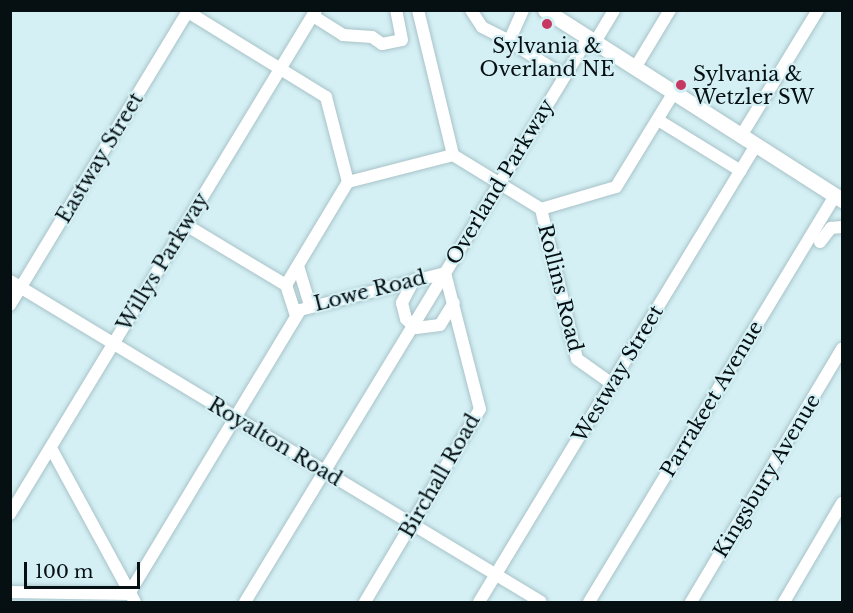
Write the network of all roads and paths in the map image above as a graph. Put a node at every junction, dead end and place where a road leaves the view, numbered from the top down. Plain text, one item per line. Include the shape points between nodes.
1 (396, 10) edge
2 (417, 10) edge
3 (471, 10) edge
4 (523, 10) edge
5 (545, 10) edge
6 (614, 10) edge
7 (818, 10) edge
8 (188, 11) edge
9 (667, 12) edge
10 (314, 13) edge
11 (591, 40) junction
12 (509, 41) junction
13 (281, 68) junction
14 (636, 68) junction
15 (564, 76) junction
16 (674, 93) junction
17 (658, 120) junction
18 (741, 135) junction
19 (756, 145) junction
20 (453, 155) junction
21 (741, 171) junction
22 (348, 182) junction
23 (499, 183) junction
24 (839, 195) edge
25 (541, 209) junction
26 (186, 225) junction
27 (843, 227) edge
28 (820, 234) junction
29 (298, 266) junction
30 (446, 273) junction
31 (414, 280) junction
32 (16, 284) edge
33 (286, 285) junction
34 (454, 303) junction
35 (10, 305) edge
36 (310, 306) junction
37 (296, 315) junction
38 (413, 326) junction
39 (114, 344) junction
40 (843, 349) edge
41 (612, 384) junction
42 (234, 418) junction
43 (51, 448) junction
44 (325, 471) junction
45 (843, 503) edge
46 (10, 514) edge
47 (412, 525) junction
48 (496, 575) junction
49 (10, 592) edge
50 (132, 596) edge
51 (245, 603) edge
52 (366, 603) edge
53 (479, 603) edge
54 (541, 603) edge
55 (589, 603) edge
56 (691, 603) edge
57 (783, 603) edge

1 - 10 street via 402,40 382,44 372,37 343,35
2 - 20 street
3 - 12 street via 482,27
4 - 12 street
5 - 11 main road
6 - 11 street, Overland Parkway
7 - 18 street
8 - 13 street
8 - 32 street, Eastway Street
9 - 14 street
10 - 13 street, Willys Parkway
11 - 14 main road
11 - 15 street, Overland Parkway
12 - 15 street
13 - 22 street via 328,99
13 - 26 street, Willys Parkway
14 - 16 main road
15 - 23 street, Overland Parkway
16 - 17 street
16 - 18 main road
17 - 21 street
17 - 25 street via 613,190
18 - 19 main road
19 - 21 street, Westway Street
19 - 24 main road
20 - 22 street
20 - 23 street, Rollins Road
21 - 41 street, Westway Street
22 - 29 street
23 - 25 street, Rollins Road
23 - 30 street, Overland Parkway
24 - 28 street, Parrakeet Avenue
25 - 41 street, Rollins Road via 577,359
26 - 33 street
26 - 39 street, Willys Parkway
27 - 28 street
28 - 55 street, Parrakeet Avenue
29 - 33 street
29 - 36 street
30 - 31 street, Lowe Road
30 - 34 street, Birchall Road
30 - 38 street, Overland Parkway
31 - 36 street, Lowe Road
31 - 38 street via 402,303
32 - 35 street, Eastway Street
32 - 39 street, Royalton Road
33 - 37 street
34 - 38 street via 441,325
34 - 47 street, Birchall Road via 480,409
36 - 37 street, Lowe Road
37 - 42 street, Lowe Road
38 - 44 street, Overland Parkway
39 - 42 street, Royalton Road
39 - 43 street, Willys Parkway
40 - 56 street, Kingsbury Avenue
41 - 48 street, Westway Street
42 - 44 street, Royalton Road
42 - 50 street, Lowe Road
43 - 46 street, Willys Parkway
43 - 50 street
44 - 47 street, Royalton Road
44 - 51 street, Overland Parkway
45 - 57 street
47 - 48 street, Royalton Road
47 - 52 street, Birchall Road
48 - 53 street, Westway Street
48 - 54 street, Royalton Road
49 - 50 street

